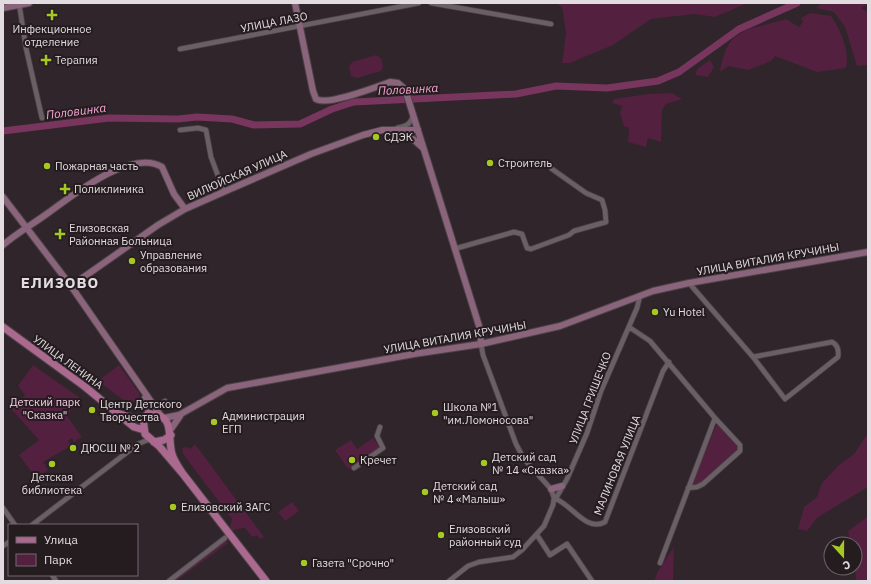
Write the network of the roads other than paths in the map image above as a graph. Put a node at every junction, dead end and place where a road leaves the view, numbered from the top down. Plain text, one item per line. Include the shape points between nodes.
1 (29, 3) edge
2 (295, 3) edge
3 (419, 3) edge
4 (431, 3) edge
5 (19, 4) edge
6 (3, 8) edge
7 (551, 24) dead end
8 (299, 26) junction
9 (180, 49) dead end
10 (413, 115) junction
11 (42, 118) dead end
12 (180, 130) dead end
13 (394, 130) junction
14 (418, 130) junction
15 (423, 148) junction
16 (552, 169) dead end
17 (224, 192) junction
18 (3, 196) edge
19 (185, 209) junction
20 (28, 228) junction
21 (3, 245) edge
22 (454, 247) junction
23 (868, 252) edge
24 (690, 283) junction
25 (71, 286) junction
26 (640, 296) junction
27 (3, 327) edge
28 (629, 327) junction
29 (481, 344) junction
30 (753, 357) junction
31 (669, 362) junction
32 (143, 392) junction
33 (165, 401) dead end
34 (156, 407) junction
35 (186, 411) junction
36 (120, 414) junction
37 (146, 416) junction
38 (162, 417) junction
39 (715, 418) junction
40 (380, 427) dead end
41 (171, 432) junction
42 (148, 436) junction
43 (354, 468) dead end
44 (183, 474) junction
45 (562, 486) junction
46 (688, 488) junction
47 (551, 489) junction
48 (556, 499) junction
49 (553, 505) junction
50 (3, 508) edge
51 (14, 524) edge
52 (33, 524) edge
53 (537, 535) junction
54 (225, 538) dead end
55 (660, 563) dead end
56 (169, 581) edge
57 (266, 581) edge
58 (449, 581) edge
59 (592, 581) edge

1 - 5 street
2 - 8 street
3 - 8 street, УЛИЦА ЛАЗО
4 - 7 street
5 - 6 street
5 - 11 street
8 - 9 street, УЛИЦА ЛАЗО
8 - 10 street via 316,99 322,102 390,82 402,85
10 - 13 street via 406,127
10 - 14 street
12 - 17 street via 206,130 211,157
13 - 14 street, ВИЛЮЙСКАЯ УЛИЦА
13 - 15 street via 414,139
13 - 17 street, ВИЛЮЙСКАЯ УЛИЦА via 363,135 311,154
14 - 15 street
15 - 22 street
16 - 22 street via 586,193 602,200 606,222 531,249 528,248 522,234 514,232
17 - 19 street, ВИЛЮЙСКАЯ УЛИЦА
18 - 20 street
19 - 20 street via 174,194 162,167 152,163 139,164 106,174
19 - 25 street, ВИЛЮЙСКАЯ УЛИЦА
20 - 21 street
20 - 25 street
22 - 29 street via 480,329
23 - 24 street, УЛИЦА ВИТАЛИЯ КРУЧИНЫ
24 - 26 street, УЛИЦА ВИТАЛИЯ КРУЧИНЫ
24 - 30 street
25 - 32 street
26 - 28 street, УЛИЦА ГРИШЕЧКО
26 - 29 street, УЛИЦА ВИТАЛИЯ КРУЧИНЫ via 560,326
27 - 36 main road, УЛИЦА ЛЕНИНА
28 - 31 street via 650,341
28 - 45 street, УЛИЦА ГРИШЕЧКО via 601,391 587,433
29 - 35 street, УЛИЦА ВИТАЛИЯ КРУЧИНЫ via 227,388
29 - 47 street via 516,444 524,459
30 - 30 street via 785,399 838,356 838,350 832,342
31 - 39 street
31 - 48 street, МАЛИНОВАЯ УЛИЦА via 663,371 605,522 599,525 590,524
32 - 34 street
32 - 37 street via 148,402
33 - 34 street
34 - 38 street
35 - 38 street, УЛИЦА ВИТАЛИЯ КРУЧИНЫ via 173,417
35 - 41 street, УЛИЦА ВИТАЛИЯ КРУЧИНЫ via 175,421
36 - 37 main road, УЛИЦА ЛЕНИНА via 133,418
36 - 42 main road, УЛИЦА ЛЕНИНА
37 - 38 main road, УЛИЦА ЛЕНИНА
37 - 42 main road
38 - 41 main road
39 - 46 street
39 - 46 street via 740,445 740,451 703,484
40 - 43 street via 376,436 383,448
41 - 42 main road via 164,440
41 - 44 main road, УЛИЦА ЛЕНИНА via 173,456
42 - 44 main road, УЛИЦА ЛЕНИНА
42 - 52 street
44 - 57 main road, УЛИЦА ЛЕНИНА
45 - 47 street
45 - 48 street, УЛИЦА ГРИШЕЧКО
46 - 55 street
47 - 49 street
48 - 49 street, УЛИЦА ГРИШЕЧКО
49 - 53 street, УЛИЦА ГРИШЕЧКО via 550,516
50 - 51 street
53 - 58 street, УЛИЦА ГРИШЕЧКО via 513,556 468,566
53 - 59 street via 550,555 567,544
54 - 56 street

